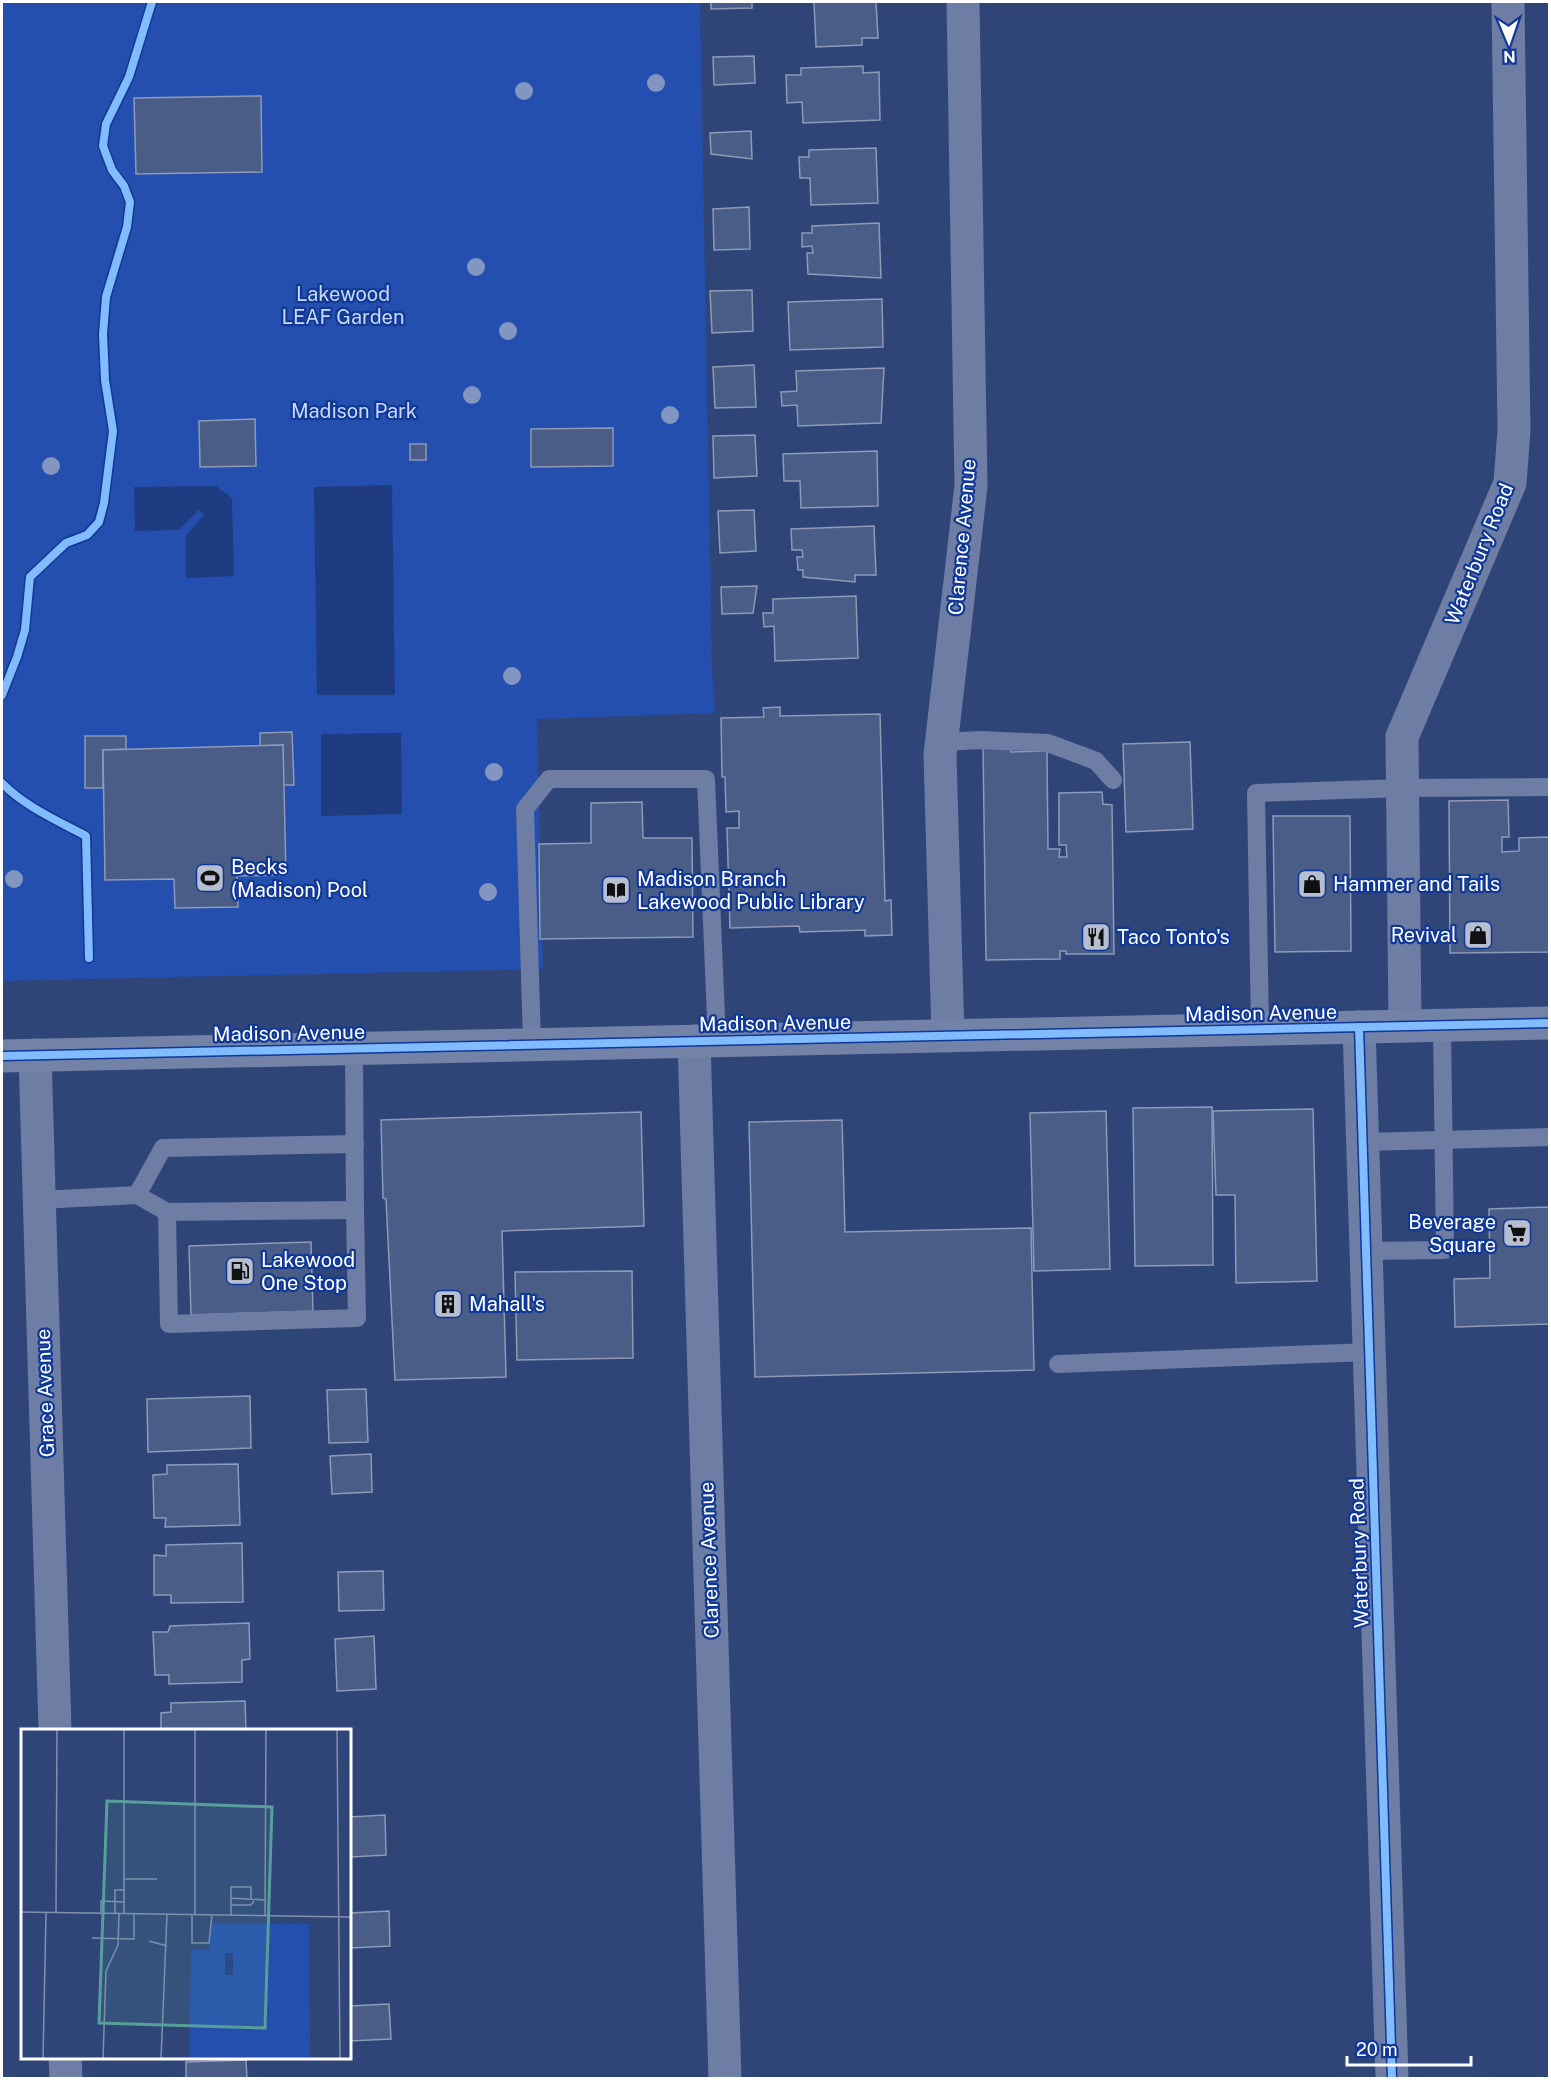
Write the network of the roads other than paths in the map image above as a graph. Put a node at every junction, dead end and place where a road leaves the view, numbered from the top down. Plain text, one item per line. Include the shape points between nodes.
1 (963, 2) edge
2 (1508, 2) edge
3 (942, 742) junction
4 (1113, 780) dead end
5 (1550, 787) edge
6 (1403, 788) junction
7 (1550, 1023) edge
8 (1405, 1026) junction
9 (1442, 1026) junction
10 (1359, 1027) junction
11 (1260, 1029) junction
12 (948, 1036) junction
13 (705, 1041) junction
14 (532, 1044) junction
15 (354, 1048) junction
16 (34, 1055) junction
17 (2, 1056) edge
18 (1550, 1137) edge
19 (1443, 1140) junction
20 (1363, 1142) junction
21 (355, 1144) junction
22 (137, 1194) junction
23 (39, 1200) junction
24 (355, 1210) junction
25 (167, 1212) junction
26 (1366, 1251) junction
27 (1370, 1352) junction
28 (1058, 1364) dead end
29 (55, 1729) edge
30 (65, 2059) edge
31 (66, 2079) edge
32 (726, 2079) edge
33 (1392, 2079) edge

1 - 3 street, Clarence Avenue via 971,486
2 - 6 street, Waterbury Road via 1514,430 1510,483 1402,737
3 - 4 lane via 1048,743 1096,761
3 - 12 street, Clarence Avenue
5 - 6 lane
6 - 8 street, Waterbury Road
6 - 11 lane via 1256,793
7 - 9 main road, Madison Avenue
8 - 9 main road, Madison Avenue
8 - 10 main road, Madison Avenue
9 - 19 lane
10 - 11 main road, Madison Avenue
10 - 20 street, Waterbury Road
11 - 12 main road, Madison Avenue
12 - 13 main road, Madison Avenue
13 - 14 main road, Madison Avenue
13 - 14 lane via 706,779 549,779 525,808
13 - 32 street, Clarence Avenue
14 - 15 main road, Madison Avenue
15 - 16 main road, Madison Avenue
15 - 21 lane
16 - 17 main road, Madison Avenue
16 - 23 street, Grace Avenue
18 - 19 lane
19 - 20 lane
19 - 26 lane via 1445,1250
20 - 26 street, Waterbury Road
21 - 22 lane via 163,1148
21 - 24 lane
22 - 23 lane
22 - 25 lane
23 - 29 street, Grace Avenue
24 - 25 lane
24 - 25 lane via 357,1318 169,1323
26 - 27 street, Waterbury Road
27 - 28 lane
27 - 33 street, Waterbury Road
30 - 31 street

